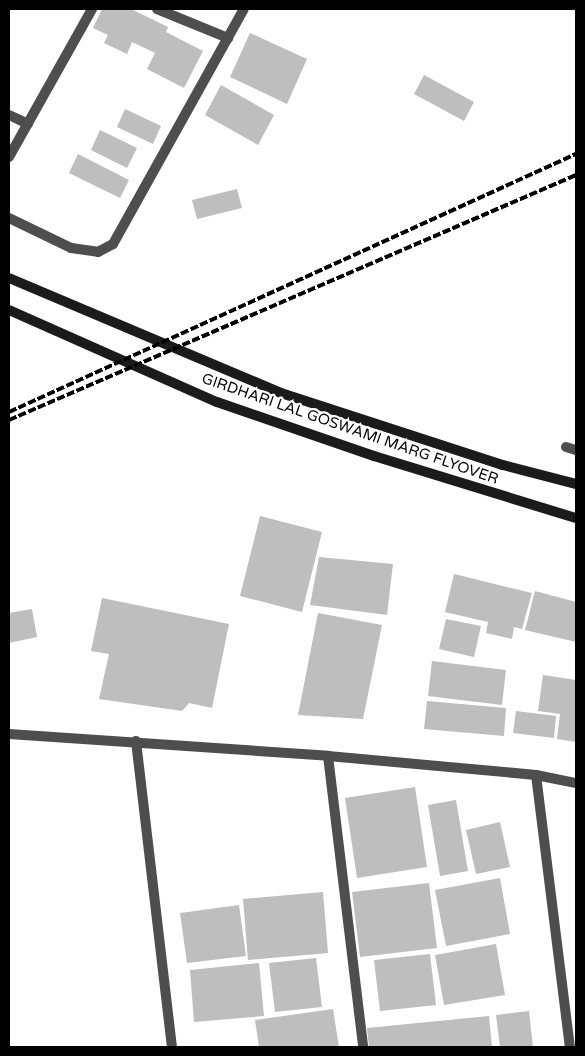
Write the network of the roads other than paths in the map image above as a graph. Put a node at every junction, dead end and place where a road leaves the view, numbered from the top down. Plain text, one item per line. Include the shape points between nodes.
1 (92, 9) edge
2 (158, 9) edge
3 (244, 9) edge
4 (228, 38) junction
5 (9, 115) edge
6 (28, 124) junction
7 (9, 157) edge
8 (9, 218) edge
9 (9, 278) edge
10 (9, 310) edge
11 (576, 484) edge
12 (576, 518) edge
13 (9, 734) edge
14 (136, 740) junction
15 (328, 756) junction
16 (536, 776) junction
17 (576, 783) edge
18 (172, 1047) edge
19 (363, 1047) edge
20 (570, 1047) edge

1 - 6 street
2 - 4 street
3 - 4 street
4 - 8 street via 107,250 71,248
5 - 6 street
6 - 7 street
9 - 11 main road, GIRDHARI LAL GOSWAMI MARG FLYOVER via 281,393 503,465
10 - 12 main road, GIRDHARI LAL GOSWAMI MARG FLYOVER via 217,402 503,498
13 - 14 street
14 - 15 street
14 - 18 street
15 - 16 street
15 - 19 street
16 - 17 street
16 - 20 street

